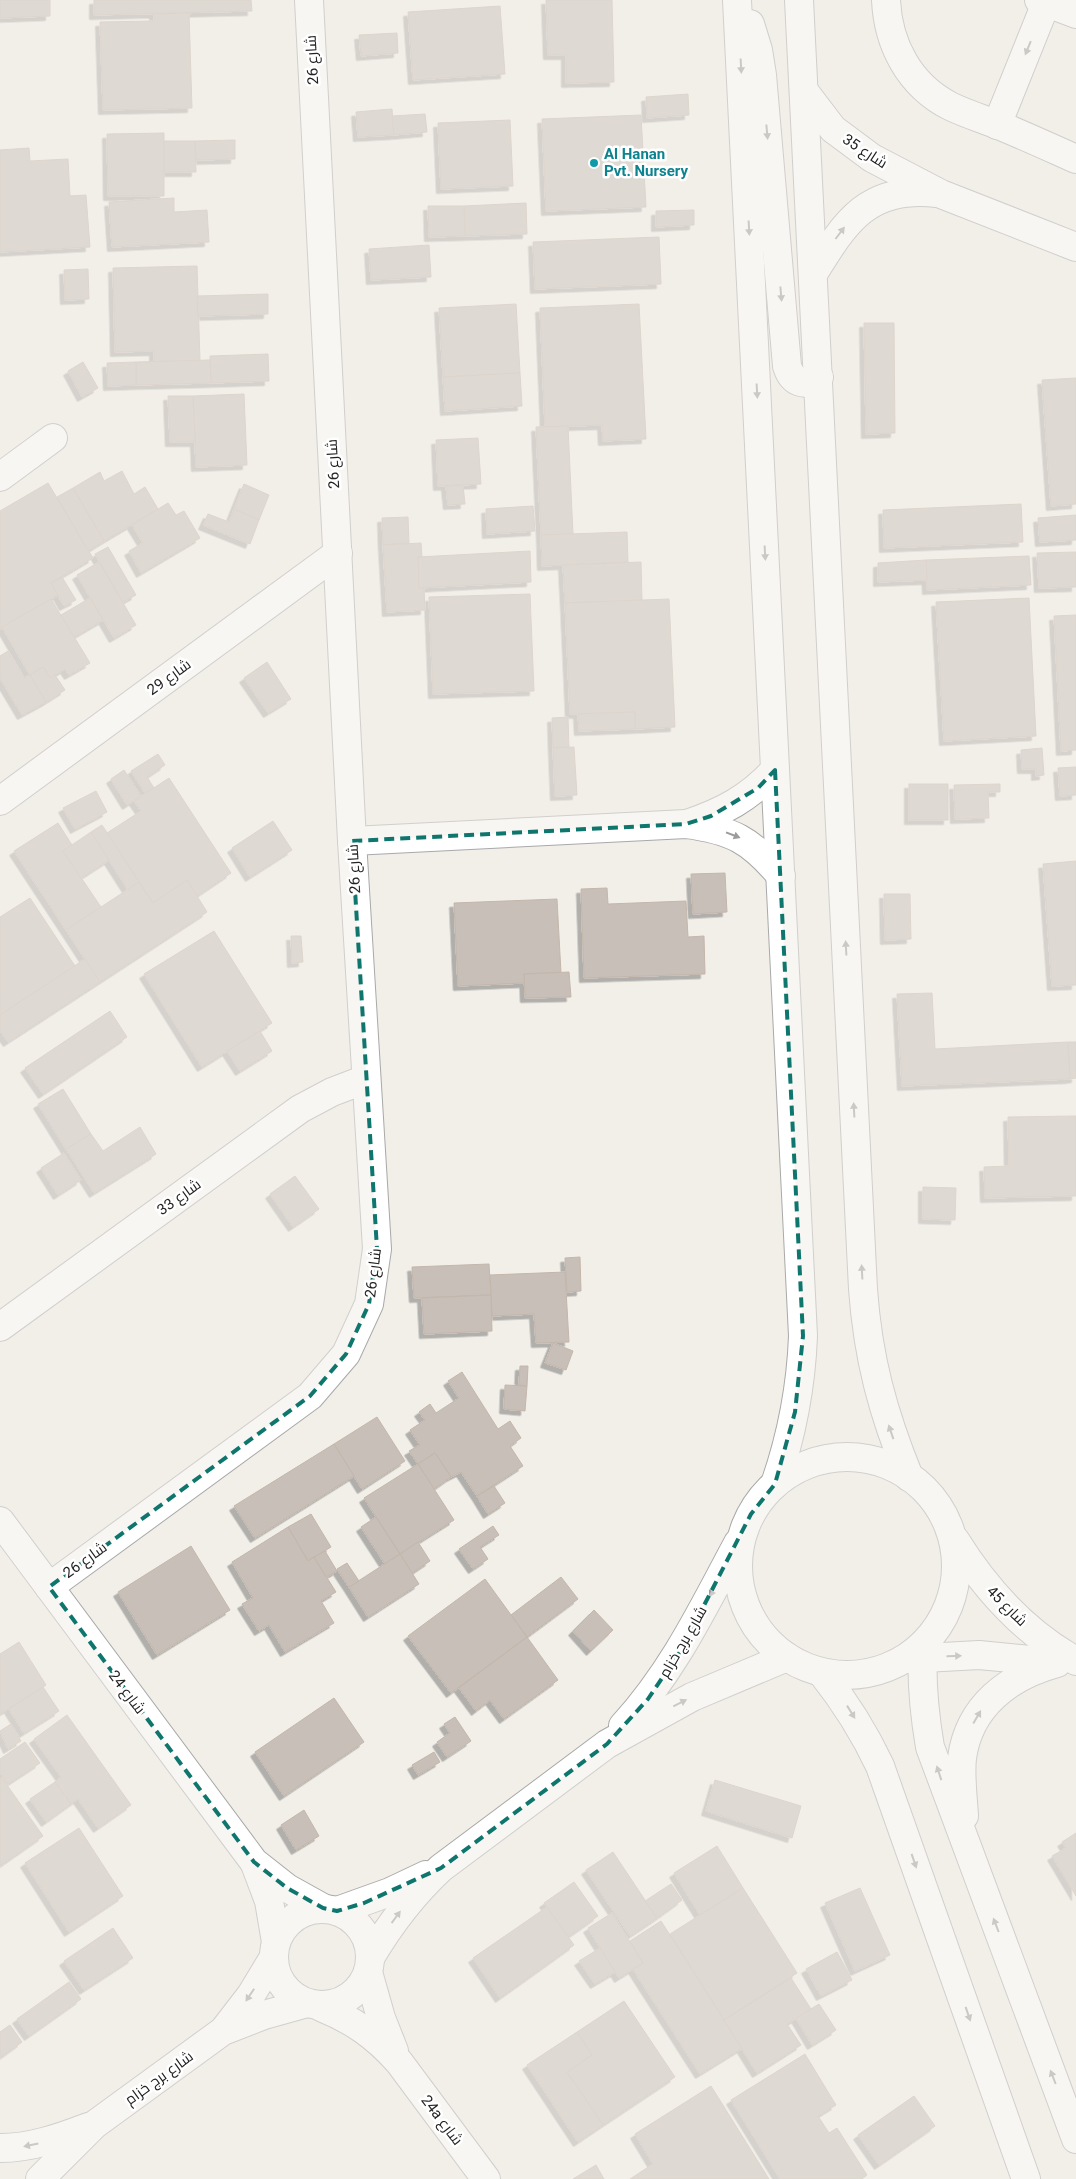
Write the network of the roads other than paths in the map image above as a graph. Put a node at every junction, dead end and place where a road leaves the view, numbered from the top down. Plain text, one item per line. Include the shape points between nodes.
1 (309, 0) edge
2 (739, 0) edge
3 (799, 0) edge
4 (886, 0) edge
5 (1042, 1) edge
6 (1076, 14) edge
7 (804, 91) junction
8 (997, 125) junction
9 (1076, 159) edge
10 (941, 194) junction
11 (1076, 247) edge
12 (813, 274) junction
13 (819, 377) junction
14 (53, 438) dead end
15 (0, 477) edge
16 (338, 553) junction
17 (775, 770) junction
18 (0, 801) edge
19 (686, 824) junction
20 (352, 841) junction
21 (781, 876) junction
22 (366, 1079) junction
23 (0, 1327) edge
24 (910, 1477) junction
25 (775, 1484) junction
26 (0, 1522) edge
27 (744, 1531) junction
28 (952, 1537) junction
29 (49, 1587) junction
30 (917, 1654) junction
31 (787, 1657) junction
32 (1070, 1664) edge
33 (822, 1672) junction
34 (607, 1744) junction
35 (967, 1850) junction
36 (254, 1862) junction
37 (441, 1868) junction
38 (330, 1910) junction
39 (275, 1949) junction
40 (369, 1965) junction
41 (314, 2005) junction
42 (224, 2031) junction
43 (399, 2062) junction
44 (94, 2125) junction
45 (1073, 2127) edge
46 (0, 2148) edge
47 (40, 2179) edge
48 (486, 2179) edge
49 (1026, 2179) edge

1 - 16 street, شارع 26
2 -> 13 street via 750,22 762,75 787,366 795,380 804,383
2 -> 17 street
3 - 7 street
4 - 8 street via 890,33 899,56 913,77 949,105
5 - 6 street
5 -> 8 street
7 - 10 street, شارع 35 via 834,129 852,145
7 - 12 street
8 - 9 street
10 - 11 street, شارع 35
12 -> 10 street, شارع 35 via 838,234 866,207 900,193
12 - 13 street
24 -> 13 street via 882,1404 866,1328
14 - 15 street
16 - 18 street, شارع 29
16 - 20 street, شارع 26
17 - 19 street via 758,788 736,803
17 - 21 street
19 - 20 street
19 -> 21 street via 714,828 740,838 763,855
20 - 22 street, شارع 26
21 - 25 street via 803,1336 795,1412
22 - 23 street, شارع 33 via 300,1109
22 - 29 street, شارع 26 via 377,1250 369,1304 346,1354 310,1396
24 - 25 street via 884,1463 856,1457 826,1458 799,1468
24 - 28 street via 936,1503
25 - 27 street via 756,1506
26 - 29 street, شارع 24
27 - 31 street via 739,1554 739,1578 744,1601 754,1623
27 -> 34 street, شارع برج خزام via 681,1650 648,1699
28 - 30 street via 956,1570 950,1603
28 - 32 street, شارع 45 via 981,1579 1016,1618
29 - 36 street, شارع 24
30 -> 32 street via 979,1655
30 - 33 street via 865,1674
35 -> 30 street via 930,1747
31 - 33 street
34 -> 31 street, شارع برج خزام via 692,1696
35 -> 32 street via 962,1757 968,1734 979,1713 994,1695 1020,1676 1034,1669
33 -> 49 street via 845,1701 880,1766
34 - 37 street, شارع برج خزام
45 -> 35 street
36 - 38 street, شارع 24 via 287,1888
36 - 39 street, شارع 24 via 269,1901
37 - 38 street, شارع برج خزام via 390,1892
40 -> 37 street, شارع برج خزام via 402,1910
38 - 39 street via 308,1911 294,1918 283,1928
38 - 40 street via 350,1918 361,1930 368,1943
39 - 41 street via 276,1972 283,1985 293,1996
39 -> 42 street, شارع برج خزام via 250,1995
40 - 41 street via 361,1986 350,1997 336,2004
40 - 43 street, 24a شارع via 381,2018
41 - 42 street, شارع برج خزام via 264,2015
41 - 43 street, 24a شارع via 364,2028
42 - 44 street, شارع برج خزام
43 - 48 street, 24a شارع
44 -> 46 street, شارع برج خزام via 36,2144
44 - 47 street, شارع برج خزام

